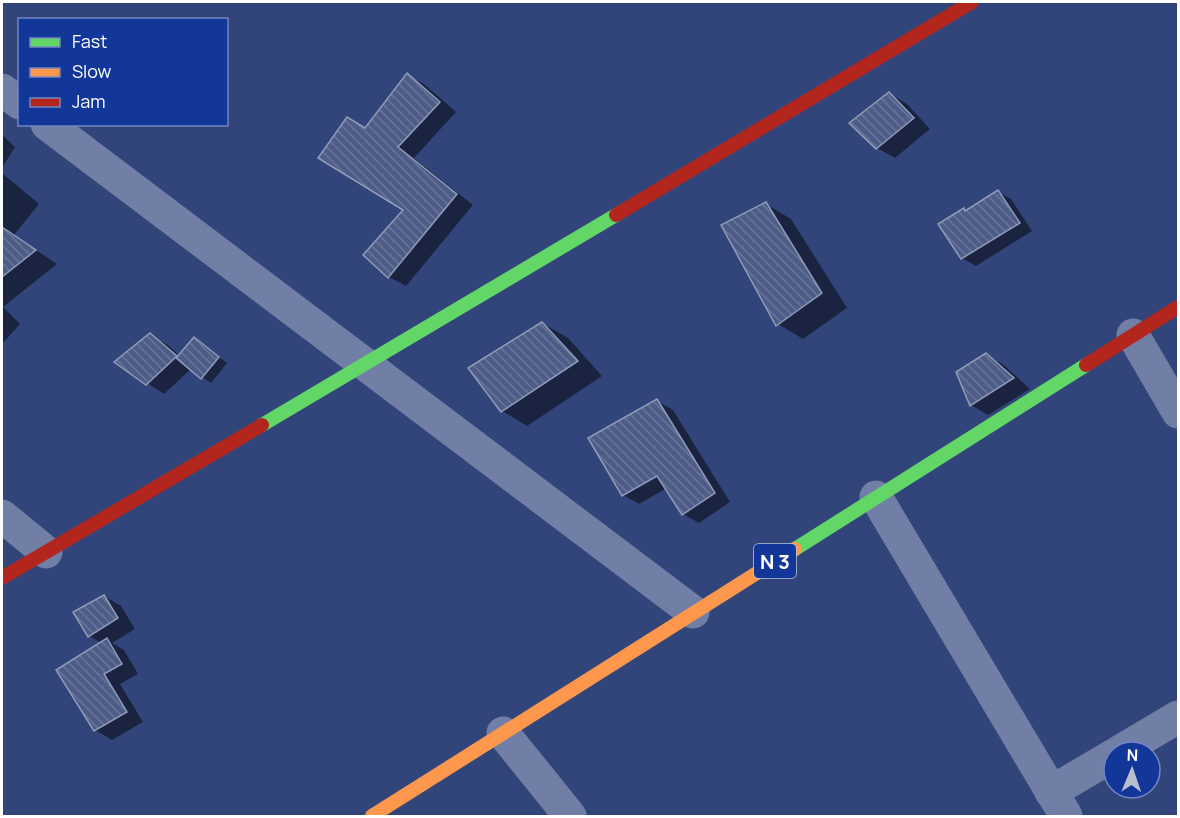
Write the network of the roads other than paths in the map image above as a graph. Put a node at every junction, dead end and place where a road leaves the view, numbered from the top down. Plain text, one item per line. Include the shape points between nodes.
1 (972, 2) edge
2 (2, 90) edge
3 (18, 102) edge
4 (50, 126) edge
5 (1179, 307) edge
6 (1133, 335) junction
7 (366, 364) junction
8 (1179, 412) edge
9 (876, 497) junction
10 (2, 516) edge
11 (46, 552) junction
12 (2, 578) edge
13 (693, 612) junction
14 (1179, 717) edge
15 (503, 733) junction
16 (1140, 740) edge
17 (1102, 766) edge
18 (1058, 804) edge
19 (372, 816) edge
20 (570, 816) edge

1 - 7 street
2 - 3 street
4 - 7 street
5 - 6 street, N 3
6 - 8 street
6 - 9 street, N 3
7 - 11 street
7 - 13 street
9 - 13 street, N 3
9 - 18 street
10 - 11 street
11 - 12 street
13 - 15 street, N 3
14 - 16 street
15 - 19 street, N 3
15 - 20 street
17 - 18 street

